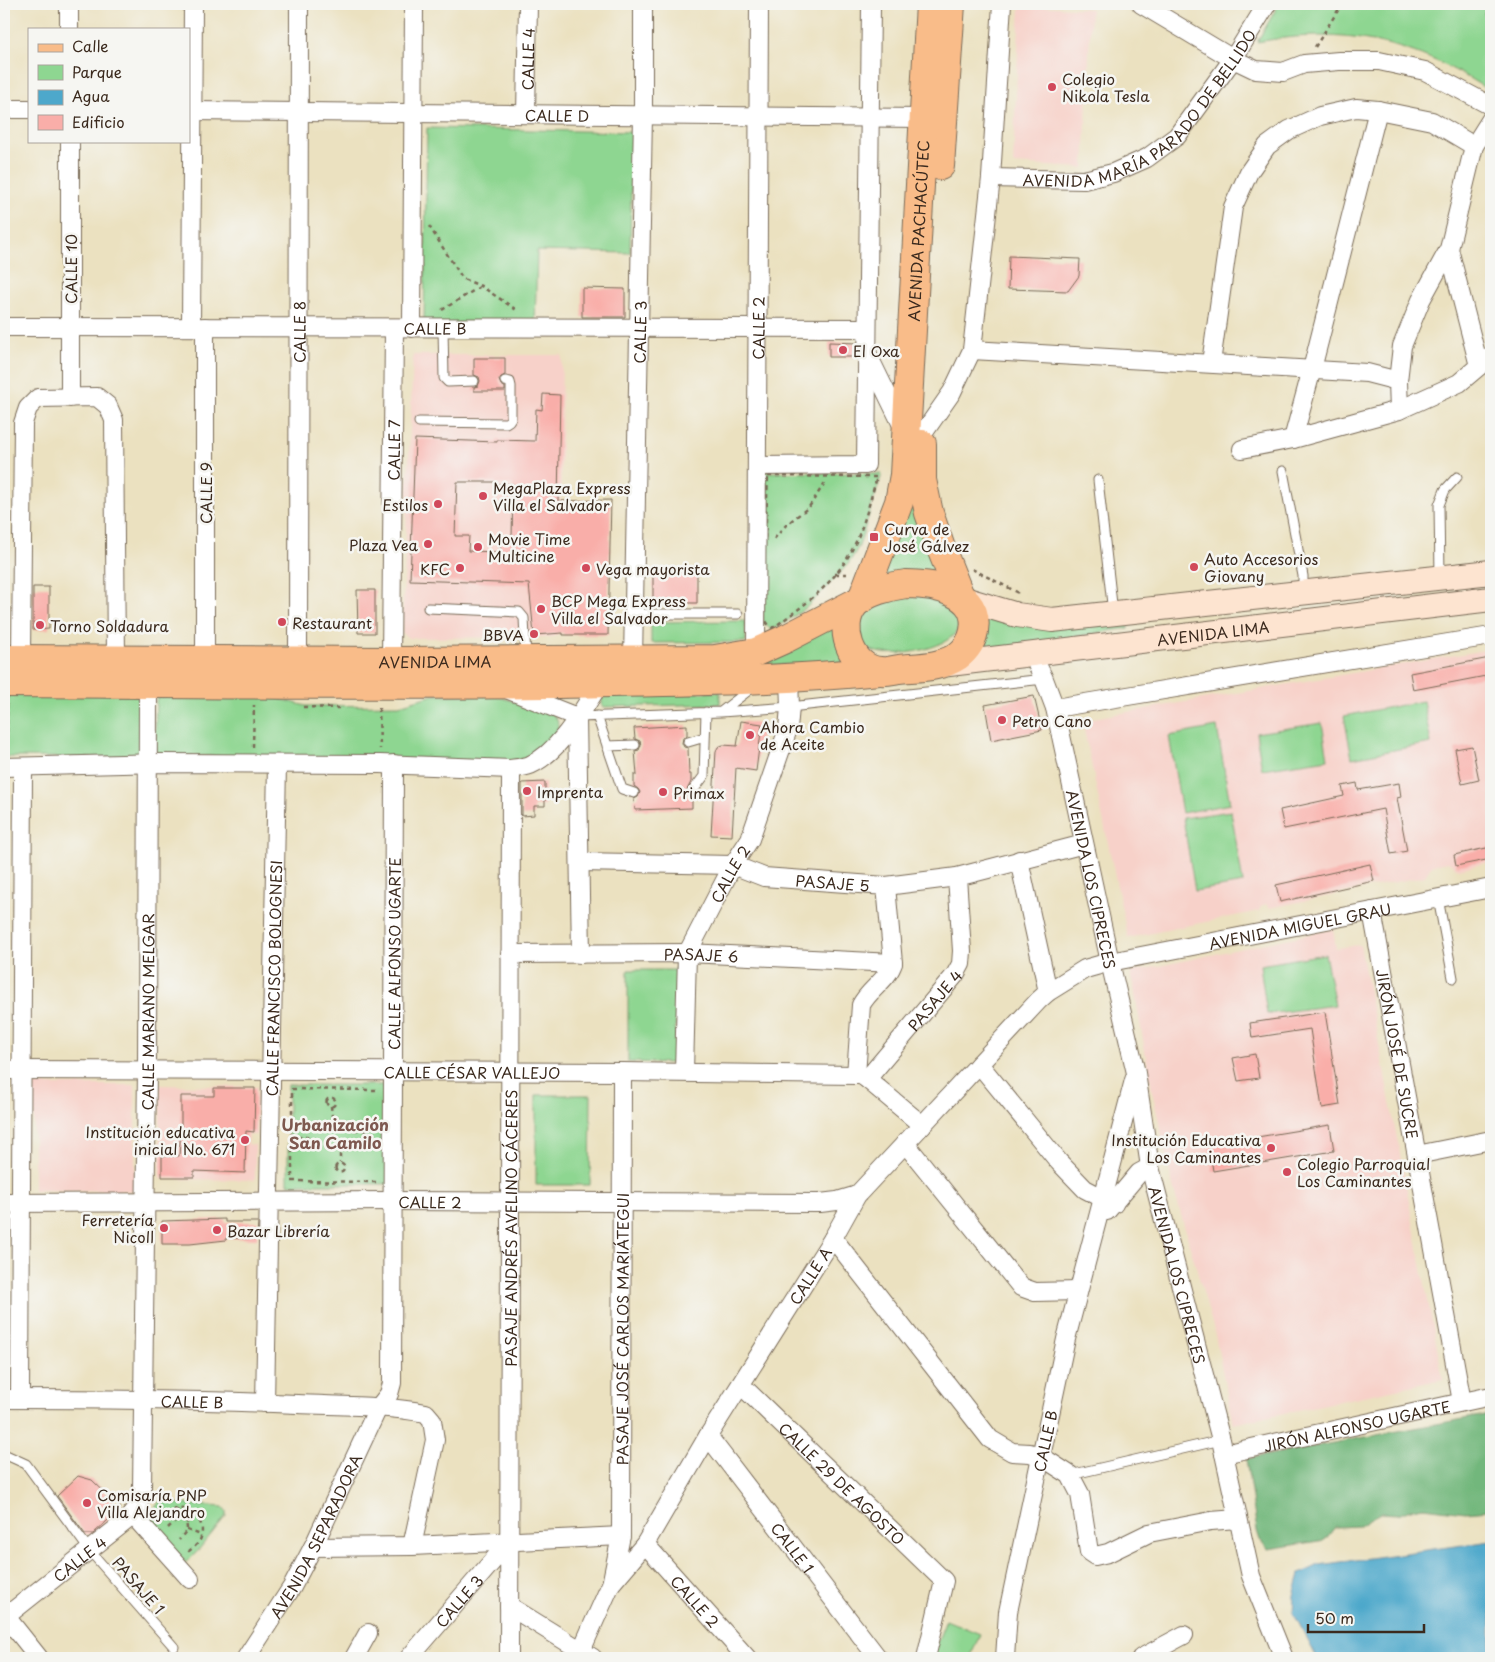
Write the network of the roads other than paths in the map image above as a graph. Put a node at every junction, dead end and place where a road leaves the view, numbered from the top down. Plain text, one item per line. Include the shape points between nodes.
1 (70, 4) edge
2 (193, 4) edge
3 (299, 4) edge
4 (414, 4) edge
5 (528, 4) edge
6 (643, 4) edge
7 (759, 4) edge
8 (871, 4) edge
9 (930, 4) edge
10 (951, 4) edge
11 (1002, 4) edge
12 (1141, 4) edge
13 (1266, 4) edge
14 (70, 28) edge
15 (1233, 59) junction
16 (1491, 106) edge
17 (4, 109) edge
18 (28, 109) edge
19 (1378, 110) junction
20 (190, 111) edge
21 (299, 112) junction
22 (413, 113) junction
23 (526, 114) junction
24 (643, 115) junction
25 (758, 116) junction
26 (869, 117) junction
27 (924, 118) junction
28 (1491, 119) edge
29 (70, 142) edge
30 (1474, 146) junction
31 (991, 178) junction
32 (1449, 249) junction
33 (4, 327) edge
34 (70, 327) junction
35 (198, 327) junction
36 (298, 328) junction
37 (403, 328) junction
38 (443, 328) junction
39 (639, 328) junction
40 (757, 328) junction
41 (867, 328) junction
42 (972, 350) junction
43 (867, 353) junction
44 (1485, 361) edge
45 (1211, 363) junction
46 (1312, 370) junction
47 (474, 381) dead end
48 (505, 381) dead end
49 (1398, 381) junction
50 (70, 398) junction
51 (1399, 410) junction
52 (419, 422) dead end
53 (914, 434) junction
54 (1293, 439) junction
55 (1242, 449) dead end
56 (757, 466) junction
57 (1283, 471) dead end
58 (1457, 477) dead end
59 (1098, 480) dead end
60 (1491, 572) edge
61 (1440, 577) junction
62 (1303, 592) junction
63 (962, 597) junction
64 (1491, 599) edge
65 (858, 601) junction
66 (428, 608) dead end
67 (1113, 613) junction
68 (634, 614) junction
69 (738, 614) dead end
70 (1491, 636) edge
71 (756, 652) junction
72 (1032, 654) junction
73 (13, 659) edge
74 (116, 659) junction
75 (205, 659) junction
76 (298, 660) junction
77 (633, 660) junction
78 (391, 661) junction
79 (526, 661) junction
80 (935, 666) junction
81 (879, 671) junction
82 (776, 679) junction
83 (1044, 679) junction
84 (600, 683) junction
85 (148, 684) junction
86 (495, 684) junction
87 (5, 690) edge
88 (790, 707) junction
89 (1055, 708) junction
90 (706, 712) junction
91 (721, 712) junction
92 (597, 716) junction
93 (577, 717) junction
94 (705, 737) junction
95 (688, 742) dead end
96 (635, 745) dead end
97 (607, 746) junction
98 (148, 763) junction
99 (277, 764) junction
100 (387, 764) junction
101 (11, 768) edge
102 (511, 769) junction
103 (692, 792) dead end
104 (634, 793) dead end
105 (1084, 844) junction
106 (1020, 860) junction
107 (580, 862) junction
108 (733, 864) junction
109 (957, 877) junction
110 (886, 886) junction
111 (1491, 888) edge
112 (1438, 898) junction
113 (1372, 911) junction
114 (688, 953) junction
115 (510, 954) junction
116 (581, 954) junction
117 (1110, 962) junction
118 (893, 963) junction
119 (1453, 978) dead end
120 (1048, 992) junction
121 (979, 1064) junction
122 (4, 1070) edge
123 (21, 1070) junction
124 (147, 1070) junction
125 (272, 1071) junction
126 (393, 1071) junction
127 (511, 1071) junction
128 (622, 1072) junction
129 (684, 1072) junction
130 (1136, 1072) junction
131 (862, 1077) junction
132 (922, 1125) junction
133 (1491, 1140) edge
134 (905, 1143) junction
135 (1417, 1154) junction
136 (1150, 1167) junction
137 (857, 1195) junction
138 (1109, 1200) junction
139 (392, 1201) junction
140 (511, 1201) junction
141 (622, 1201) junction
142 (12, 1202) edge
143 (145, 1202) junction
144 (270, 1202) junction
145 (833, 1238) junction
146 (1078, 1291) junction
147 (741, 1384) junction
148 (1491, 1396) edge
149 (12, 1399) edge
150 (144, 1400) junction
151 (265, 1402) junction
152 (1462, 1402) junction
153 (378, 1408) junction
154 (708, 1436) junction
155 (1222, 1447) junction
156 (4, 1454) edge
157 (1042, 1457) junction
158 (1070, 1474) junction
159 (1237, 1518) junction
160 (136, 1519) junction
161 (621, 1536) junction
162 (509, 1542) junction
163 (645, 1544) junction
164 (412, 1546) junction
165 (313, 1547) junction
166 (90, 1551) junction
167 (190, 1579) dead end
168 (611, 1584) junction
169 (509, 1606) junction
170 (4, 1616) edge
171 (368, 1633) dead end
172 (1184, 1635) dead end
173 (174, 1647) dead end
174 (587, 1654) edge
175 (39, 1658) edge
176 (246, 1658) edge
177 (354, 1658) edge
178 (408, 1658) edge
179 (509, 1658) edge
180 (747, 1658) edge
181 (878, 1658) edge
182 (926, 1658) edge
183 (1005, 1658) edge
184 (1140, 1658) edge
185 (1284, 1658) edge

1 - 14 street
2 - 20 street, CALLE 9
3 - 21 street, CALLE 8
4 - 22 street, CALLE 7
5 - 23 street, CALLE 4
6 - 24 street, CALLE 3
7 - 25 street, CALLE 2
8 - 26 street
9 - 27 main road, AVENIDA PACHACÚTEC
10 - 53 main road, AVENIDA PACHACÚTEC
11 - 31 street
12 - 15 street
13 - 15 street, AVENIDA MARÍA PARADO DE BELLIDO
15 - 16 street via 1256,70 1282,72 1304,64 1378,61 1425,71
15 - 31 street, AVENIDA MARÍA PARADO DE BELLIDO via 1177,136 1147,158 1113,173 1084,180
17 - 18 street
19 - 30 street via 1432,122
19 - 45 street via 1356,108 1320,116 1289,130 1267,146 1248,172 1233,207
19 - 46 street
20 - 21 street, CALLE D
20 - 35 street, CALLE 9
21 - 22 street, CALLE D
21 - 36 street, CALLE 8
22 - 23 street, CALLE D
22 - 37 street, CALLE 7
23 - 24 street, CALLE D
24 - 25 street, CALLE D
24 - 39 street, CALLE 3
25 - 26 street, CALLE D
25 - 40 street, CALLE 2
26 - 27 street, CALLE D
26 - 41 street
27 - 53 main road, AVENIDA PACHACÚTEC
28 - 30 street
29 - 34 street, CALLE 10
30 - 32 street
31 - 42 street
32 - 44 street
32 - 49 street via 1421,300 1402,346
33 - 34 street, CALLE B
34 - 35 street, CALLE B
34 - 50 street, CALLE 10
35 - 36 street, CALLE B
35 - 75 street, CALLE 9
36 - 37 street, CALLE B
36 - 76 street, CALLE 8
37 - 38 street, CALLE B
37 - 78 street, CALLE 7
38 - 39 street, CALLE B
38 - 47 lane via 444,378 448,382
39 - 40 street, CALLE B
39 - 68 street, CALLE 3
40 - 41 street, CALLE B
40 - 56 street, CALLE 2
41 - 43 street
42 - 45 street
42 - 53 street via 952,392
43 - 53 street
43 - 56 street via 866,465
44 - 51 street via 1459,383
45 - 46 street
46 - 49 street via 1367,373
46 - 54 street
48 - 52 lane via 511,386 511,418 506,423
49 - 51 street
50 - 73 street via 38,398 28,408 23,423
50 - 74 street via 97,397 108,406 114,420
51 - 54 street
53 - 63 main road, AVENIDA PACHACÚTEC via 929,513
53 - 65 main road, AVENIDA PACHACÚTEC via 899,502
54 - 55 street
56 - 71 street, CALLE 2
57 - 62 lane via 1303,576
58 - 61 lane via 1445,490 1439,505
59 - 67 lane
60 - 61 main road, AVENIDA LIMA
61 - 62 main road, AVENIDA LIMA
62 - 67 main road, AVENIDA LIMA
63 - 65 main road via 934,586 906,584 883,588
63 - 67 main road, AVENIDA LIMA via 1018,615 1052,620
63 - 80 main road via 973,613 974,629 969,644 958,656
64 - 72 main road, AVENIDA LIMA
65 - 71 main road, AVENIDA LIMA
65 - 81 main road via 847,620 847,638 862,662
66 - 79 lane via 519,612 524,618
68 - 69 lane
68 - 77 street, CALLE 3
70 - 89 street
71 - 77 main road, AVENIDA LIMA via 715,659
72 - 80 main road, AVENIDA LIMA
72 - 83 street, AVENIDA LOS CIPRECES
73 - 74 main road, AVENIDA LIMA
74 - 75 main road, AVENIDA LIMA
75 - 76 main road, AVENIDA LIMA
76 - 78 main road, AVENIDA LIMA
77 - 79 main road, AVENIDA LIMA
78 - 79 main road, AVENIDA LIMA
80 - 81 main road
81 - 82 main road, AVENIDA LIMA
82 - 84 main road, AVENIDA LIMA
82 - 88 street, CALLE 2
82 - 91 lane
83 - 88 lane
83 - 89 street, AVENIDA LOS CIPRECES
84 - 86 main road, AVENIDA LIMA
84 - 93 street
85 - 86 main road, AVENIDA LIMA
85 - 87 main road, AVENIDA LIMA
85 - 98 street, CALLE MARIANO MELGAR
86 - 93 street
88 - 91 lane
88 - 108 street, CALLE 2 via 788,729 750,839
89 - 105 street, AVENIDA LOS CIPRECES
90 - 91 lane
90 - 92 lane
90 - 94 lane
92 - 93 lane
92 - 97 lane
93 - 102 street via 556,745 541,758 529,766
93 - 107 street
94 - 95 lane
94 - 103 lane via 704,776
96 - 97 lane
97 - 104 lane via 622,789
98 - 99 street
98 - 101 street
98 - 124 street, CALLE MARIANO MELGAR
99 - 100 street
99 - 125 street, CALLE FRANCISCO BOLOGNESI
100 - 102 street
100 - 126 street, CALLE ALFONSO UGARTE
101 - 123 street
102 - 115 street, PASAJE ANDRÉS AVELINO CÁCERES
105 - 106 street, PASAJE 5
105 - 117 street, AVENIDA LOS CIPRECES
106 - 109 street, PASAJE 5
106 - 120 street
107 - 108 street, PASAJE 5
107 - 116 street
108 - 110 street, PASAJE 5 via 764,877
108 - 114 street, CALLE 2
109 - 110 street, PASAJE 5
109 - 131 street, PASAJE 4 via 962,951 956,975
110 - 118 street
111 - 112 street, AVENIDA MIGUEL GRAU
112 - 113 street, AVENIDA MIGUEL GRAU
112 - 119 lane
113 - 117 street, AVENIDA MIGUEL GRAU
113 - 135 street, JIRÓN JOSÉ DE SUCRE
114 - 116 street, PASAJE 6
114 - 118 street, PASAJE 6
114 - 129 street, CALLE 2
115 - 116 street, PASAJE 6
115 - 127 street, PASAJE ANDRÉS AVELINO CÁCERES
117 - 120 street, CALLE A via 1085,969
117 - 130 street, AVENIDA LOS CIPRECES
118 - 131 street via 891,970 861,1005
120 - 121 street, CALLE A
121 - 132 street, CALLE A
121 - 138 street via 1059,1162 1085,1189
122 - 123 street, CALLE CÉSAR VALLEJO
123 - 124 street, CALLE CÉSAR VALLEJO
123 - 142 street
124 - 125 street, CALLE CÉSAR VALLEJO
124 - 143 street, CALLE MARIANO MELGAR
125 - 126 street, CALLE CÉSAR VALLEJO
125 - 144 street, CALLE FRANCISCO BOLOGNESI
126 - 127 street, CALLE CÉSAR VALLEJO
126 - 139 street, CALLE ALFONSO UGARTE
127 - 128 street, CALLE CÉSAR VALLEJO
127 - 140 street, PASAJE ANDRÉS AVELINO CÁCERES
128 - 129 street, CALLE CÉSAR VALLEJO
128 - 141 street, PASAJE JOSÉ CARLOS MARIÁTEGUI
129 - 131 street, CALLE CÉSAR VALLEJO
130 - 136 street, AVENIDA LOS CIPRECES
130 - 138 street, CALLE B
131 - 132 street
132 - 134 street, CALLE A
133 - 135 street
134 - 137 street, CALLE A
134 - 146 street via 1021,1287 1035,1292
135 - 152 street, JIRÓN JOSÉ DE SUCRE
136 - 138 street, CALLE B
136 - 155 street, AVENIDA LOS CIPRECES
137 - 141 street, CALLE 2 via 820,1203
137 - 145 street, CALLE A
138 - 146 street, CALLE B via 1096,1224
139 - 140 street, CALLE 2
139 - 144 street, CALLE 2
139 - 153 street, CALLE ALFONSO UGARTE via 392,1384
140 - 141 street, CALLE 2
140 - 162 street, PASAJE ANDRÉS AVELINO CÁCERES
141 - 161 street, PASAJE JOSÉ CARLOS MARIÁTEGUI
142 - 143 street, CALLE 2
142 - 149 street
143 - 144 street, CALLE 2
143 - 150 street, CALLE MARIANO MELGAR
144 - 151 street, CALLE FRANCISCO BOLOGNESI
145 - 147 street, CALLE A
145 - 157 street via 990,1438 1012,1452
146 - 157 street, CALLE B
147 - 154 street, CALLE A
147 - 182 street, CALLE 29 DE AGOSTO via 944,1581
148 - 152 street, JIRÓN ALFONSO UGARTE
149 - 150 street, CALLE B
150 - 151 street, CALLE B
150 - 160 street, CALLE 4 via 142,1489
151 - 153 street, CALLE B
152 - 155 street, JIRÓN ALFONSO UGARTE
153 - 164 street, CALLE B via 426,1413 432,1420 435,1440
153 - 165 street, AVENIDA SEPARADORA
154 - 163 street, CALLE A
154 - 181 street, CALLE 1
155 - 158 lane
155 - 159 street, AVENIDA LOS CIPRECES
156 - 166 lane, PASAJE 1 via 26,1464
157 - 158 street
157 - 183 street, CALLE B via 1008,1612
158 - 159 street via 1080,1494 1089,1552 1095,1556 1149,1533
159 - 185 street, AVENIDA LOS CIPRECES via 1251,1576
160 - 166 street, CALLE 4 via 126,1521
160 - 167 street
161 - 162 street
161 - 168 street, PASAJE JOSÉ CARLOS MARIÁTEGUI
162 - 164 street
162 - 169 street, PASAJE ANDRÉS AVELINO CÁCERES
162 - 178 street, CALLE 3
163 - 168 street, CALLE A
163 - 180 street, CALLE 2
164 - 165 street
165 - 176 street, AVENIDA SEPARADORA via 292,1587
166 - 170 street, CALLE 4
166 - 173 lane, PASAJE 1
168 - 174 street, CALLE A
169 - 174 street
169 - 179 street, PASAJE ANDRÉS AVELINO CÁCERES
170 - 175 street
171 - 177 street
172 - 184 street

